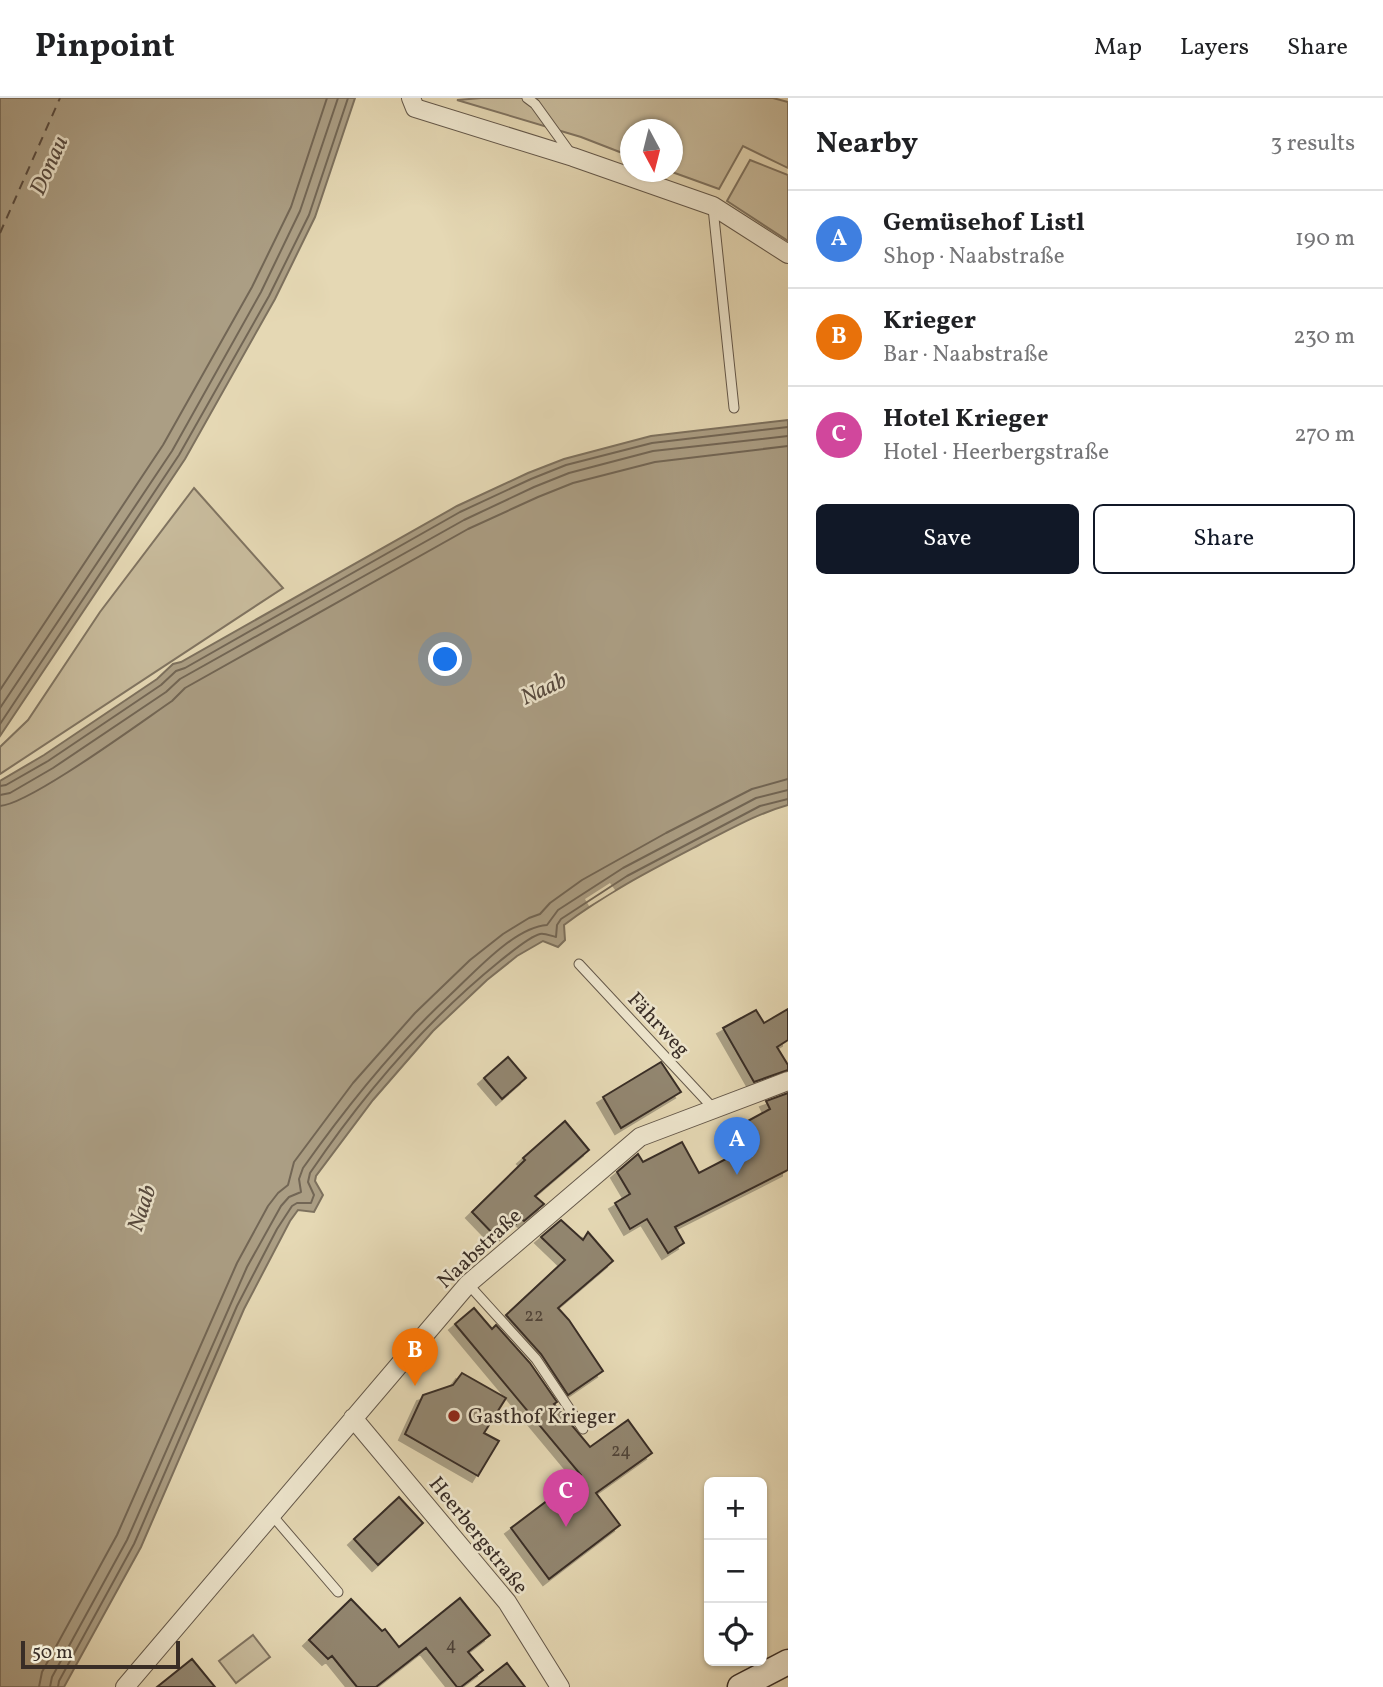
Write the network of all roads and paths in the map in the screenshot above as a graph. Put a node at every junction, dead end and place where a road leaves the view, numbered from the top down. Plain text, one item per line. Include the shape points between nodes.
1 (411, 98) edge
2 (527, 98) edge
3 (573, 157) junction
4 (713, 206) junction
5 (788, 254) edge
6 (734, 408) dead end
7 (579, 964) dead end
8 (788, 1081) edge
9 (713, 1108) junction
10 (468, 1284) junction
11 (353, 1418) junction
12 (583, 1429) dead end
13 (271, 1514) junction
14 (338, 1592) dead end
15 (788, 1662) edge
16 (125, 1687) edge
17 (560, 1687) edge
18 (740, 1687) edge

1 - 3 street via 415,108
2 - 3 lane
3 - 4 street
4 - 5 street
4 - 6 lane
7 - 9 lane, Fährweg
8 - 9 street, Naabstraße
9 - 10 street, Naabstraße via 640,1137
10 - 11 street, Naabstraße
10 - 12 lane via 536,1359
11 - 13 street, Naabstraße
11 - 17 street, Heerbergstraße via 507,1602
13 - 14 lane
13 - 16 street, Naabstraße
15 - 18 main road

